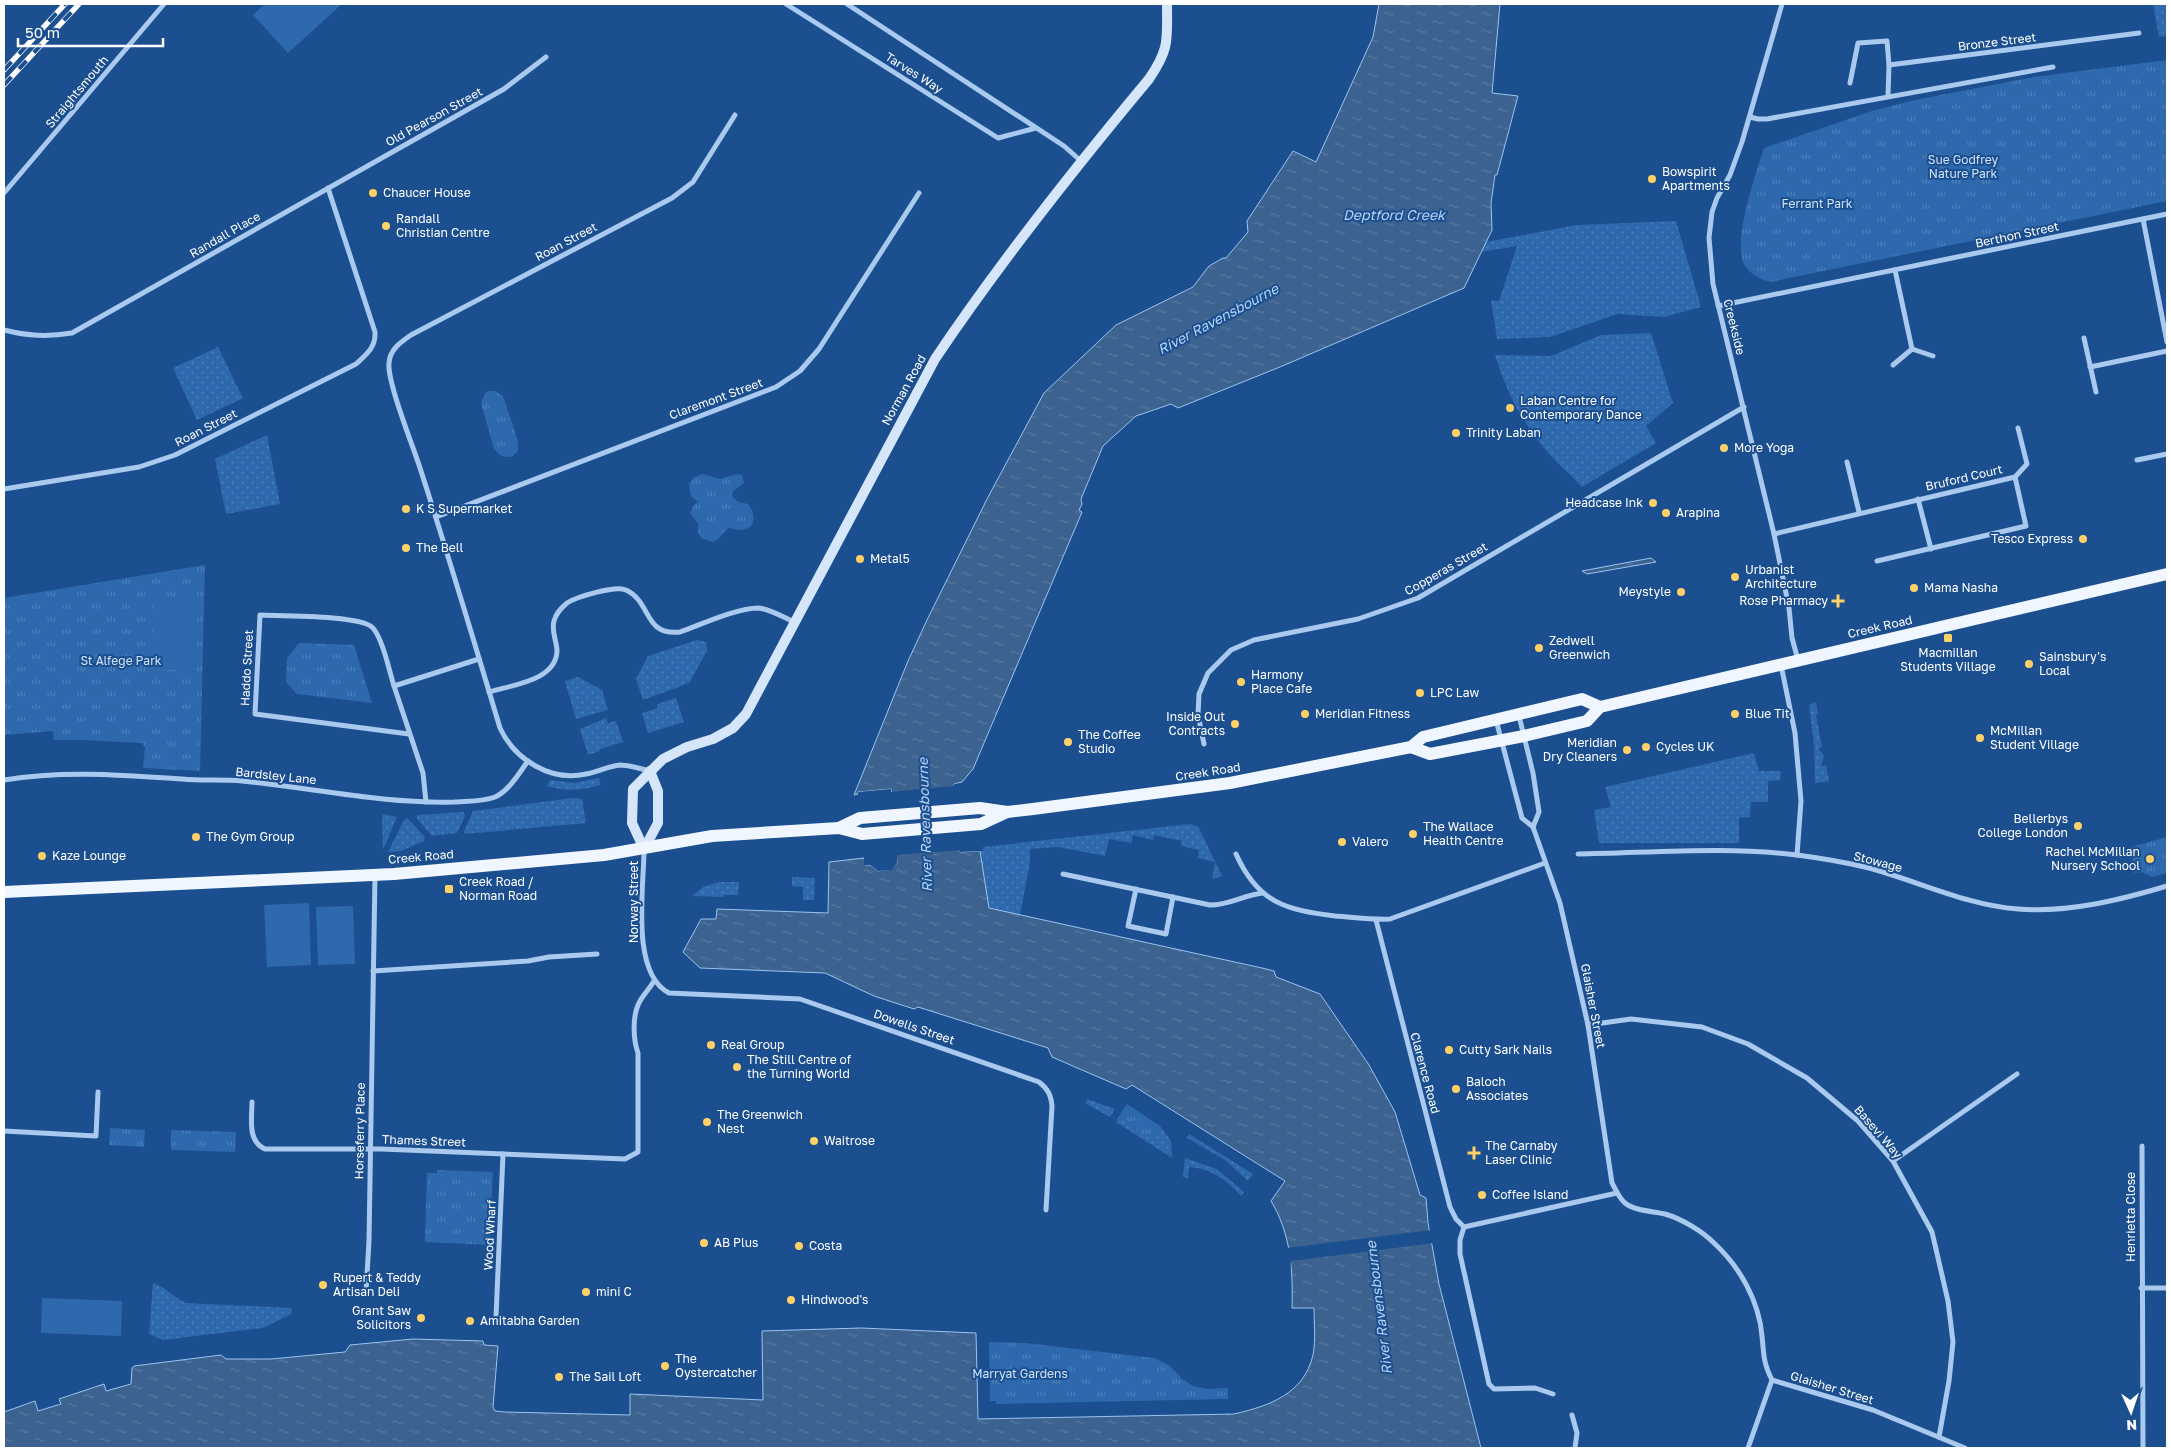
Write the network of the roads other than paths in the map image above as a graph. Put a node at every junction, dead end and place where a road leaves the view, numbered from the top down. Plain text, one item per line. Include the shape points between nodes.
1 (164, 4) edge
2 (786, 4) edge
3 (847, 4) edge
4 (1167, 4) edge
5 (1782, 4) edge
6 (2139, 33) dead end
7 (546, 56) dead end
8 (1888, 66) junction
9 (2053, 67) dead end
10 (1850, 83) dead end
11 (1888, 96) junction
12 (735, 115) dead end
13 (1750, 116) junction
14 (1036, 128) junction
15 (1081, 161) junction
16 (328, 188) junction
17 (4, 193) edge
18 (919, 193) dead end
19 (2167, 214) edge
20 (2143, 219) junction
21 (1895, 270) junction
22 (1718, 306) junction
23 (4, 330) edge
24 (2084, 338) dead end
25 (2167, 342) edge
26 (1912, 349) junction
27 (2167, 351) edge
28 (1933, 356) dead end
29 (1893, 365) dead end
30 (2090, 367) junction
31 (2096, 392) dead end
32 (1744, 407) junction
33 (2018, 428) dead end
34 (2167, 454) edge
35 (2137, 460) dead end
36 (1847, 462) dead end
37 (2015, 477) junction
38 (4, 489) edge
39 (1918, 499) junction
40 (1859, 512) junction
41 (436, 517) junction
42 (1774, 534) junction
43 (1931, 549) junction
44 (1878, 561) dead end
45 (2167, 574) edge
46 (794, 622) junction
47 (479, 659) junction
48 (1798, 660) junction
49 (1781, 664) junction
50 (394, 686) junction
51 (489, 692) junction
52 (1600, 707) junction
53 (1518, 715) junction
54 (1496, 720) junction
55 (409, 734) junction
56 (1524, 736) junction
57 (1502, 740) junction
58 (1204, 744) dead end
59 (1411, 747) junction
60 (528, 761) junction
61 (650, 771) junction
62 (4, 780) edge
63 (426, 802) junction
64 (1006, 812) junction
65 (1533, 827) junction
66 (839, 828) junction
67 (644, 849) junction
68 (1236, 854) dead end
69 (1578, 854) dead end
70 (1797, 855) junction
71 (1545, 863) junction
72 (375, 874) junction
73 (1063, 874) dead end
74 (2167, 886) edge
75 (1136, 889) junction
76 (4, 892) edge
77 (1264, 893) junction
78 (1173, 897) junction
79 (1376, 920) junction
80 (597, 954) dead end
81 (373, 971) junction
82 (654, 981) junction
83 (1588, 1025) junction
84 (2017, 1074) dead end
85 (98, 1092) dead end
86 (252, 1102) dead end
87 (4, 1131) edge
88 (2142, 1146) dead end
89 (369, 1149) junction
90 (504, 1154) junction
91 (1893, 1161) junction
92 (1617, 1192) junction
93 (1046, 1210) dead end
94 (1464, 1227) junction
95 (2141, 1288) junction
96 (2167, 1288) edge
97 (366, 1292) dead end
98 (496, 1317) dead end
99 (1772, 1380) junction
100 (1553, 1394) dead end
101 (1572, 1415) dead end
102 (1939, 1437) junction
103 (1575, 1448) edge
104 (1748, 1448) edge
105 (1965, 1448) edge
106 (2143, 1448) edge

1 - 17 street, Straightsmouth
2 - 14 street, Tarves Way via 998,138
3 - 14 street, Tarves Way
4 - 15 main road, Norman Road via 1167,46 1162,60
5 - 13 street, Creekside
6 - 8 street, Bronze Street
7 - 16 street, Old Pearson Street via 504,89
8 - 10 street via 1887,41 1858,43
8 - 11 street
9 - 11 street
11 - 13 street via 1767,118
12 - 41 street, Roan Street via 693,182 672,198 399,342 392,351 388,362 391,380
13 - 22 street, Creekside via 1730,175 1712,212 1709,259
14 - 15 street, Tarves Way
15 - 46 main road, Norman Road via 934,359
16 - 23 street, Randall Place via 72,333 27,336
16 - 38 street, Roan Street via 372,319 376,340 367,355 356,364 175,455 121,470
18 - 41 street, Claremont Street via 819,349 800,371 776,387
19 - 20 street, Berthon Street
20 - 21 street, Berthon Street
20 - 25 street
21 - 22 street, Berthon Street
21 - 26 street
22 - 32 street, Creekside
24 - 30 street
26 - 28 street
26 - 29 street
27 - 30 street
30 - 31 street
32 - 42 street, Creekside
32 - 58 street, Copperas Street via 1418,598 1358,619 1254,640 1231,650 1208,674 1199,694 1198,715
33 - 37 street, Bruford Court via 2027,464
34 - 35 street
36 - 40 street
37 - 39 street, Bruford Court
37 - 43 street, Bruford Court via 2026,526
39 - 40 street, Bruford Court
39 - 43 street, Bruford Court
40 - 42 street, Bruford Court
41 - 47 street
42 - 48 street, Creekside
43 - 44 street, Bruford Court
45 - 48 main road, Creek Road
46 - 51 street via 758,608 668,633 658,629 637,598 625,589 611,589 569,602 558,611 553,623 557,651 555,662 548,671
46 - 61 main road, Norman Road via 746,714 732,728 713,739 672,753
47 - 50 street
47 - 51 street
48 - 49 main road, Creek Road
49 - 52 main road, Creek Road
49 - 70 street via 1795,733 1801,801
50 - 55 street, Haddo Street
50 - 55 street, Haddo Street via 377,633 371,625 352,619 260,615 255,714
51 - 60 street via 507,742
52 - 53 main road, Creek Road via 1582,699
52 - 56 main road, Creek Road via 1587,721
53 - 54 main road, Creek Road
53 - 56 street
54 - 57 street, Glaisher Street
54 - 59 main road, Creek Road via 1423,737
55 - 63 street, Haddo Street via 423,773
56 - 57 main road, Creek Road
56 - 65 street via 1539,812
57 - 59 main road, Creek Road via 1430,754
57 - 65 street, Glaisher Street via 1522,818
59 - 64 main road, Creek Road via 1230,783
60 - 61 street via 556,774 572,776 619,765
60 - 63 street, Bardsley Lane via 497,797
61 - 67 main road via 658,791 658,823
61 - 67 main road, Norman Road via 633,789 632,823
62 - 63 street, Bardsley Lane via 73,774 240,781
64 - 66 main road, Creek Road via 980,808 860,818
64 - 66 main road, Creek Road via 981,824 862,834
65 - 71 street, Glaisher Street
66 - 67 main road, Creek Road via 693,838
67 - 72 main road, Creek Road
67 - 82 street, Norway Street via 642,936
68 - 77 street via 1250,879
69 - 70 street, Stowage via 1731,851
70 - 74 street, Stowage via 1865,868 1968,900 2018,909 2064,909
71 - 79 street via 1390,919
71 - 83 street, Glaisher Street via 1560,903
72 - 76 main road, Creek Road
72 - 81 street, Horseferry Place
73 - 75 street
75 - 78 street
75 - 78 street via 1128,926 1166,934
77 - 78 street via 1220,905
77 - 79 street via 1298,911
79 - 94 street, Clarence Road via 1450,1207
80 - 81 street
81 - 89 street, Horseferry Place
82 - 90 street, Thames Street via 639,1002 635,1024 638,1152 625,1160
82 - 93 street, Dowells Street via 669,993 800,999 1039,1082 1047,1088 1052,1106
83 - 91 street, Basevi Way via 1631,1019 1702,1027 1748,1044 1807,1078 1858,1121
83 - 92 street, Glaisher Street via 1612,1184
84 - 91 street
85 - 87 street via 96,1136
86 - 89 street, Thames Street via 254,1141 265,1149
88 - 95 street, Henrietta Close
89 - 90 street, Thames Street
89 - 97 street, Horseferry Place
90 - 98 street, Wood Wharf
91 - 102 street, Basevi Way via 1932,1232 1948,1301 1953,1342
92 - 94 street
92 - 99 street, Glaisher Street via 1625,1203 1635,1208 1667,1215 1696,1229 1714,1242 1730,1260 1752,1294 1759,1315 1764,1365
94 - 100 street via 1460,1254 1489,1384 1494,1389 1535,1388
95 - 96 street
95 - 106 street, Henrietta Close
99 - 102 street, Glaisher Street via 1873,1410
99 - 104 street
101 - 103 street via 1577,1434
102 - 105 street, Glaisher Street

